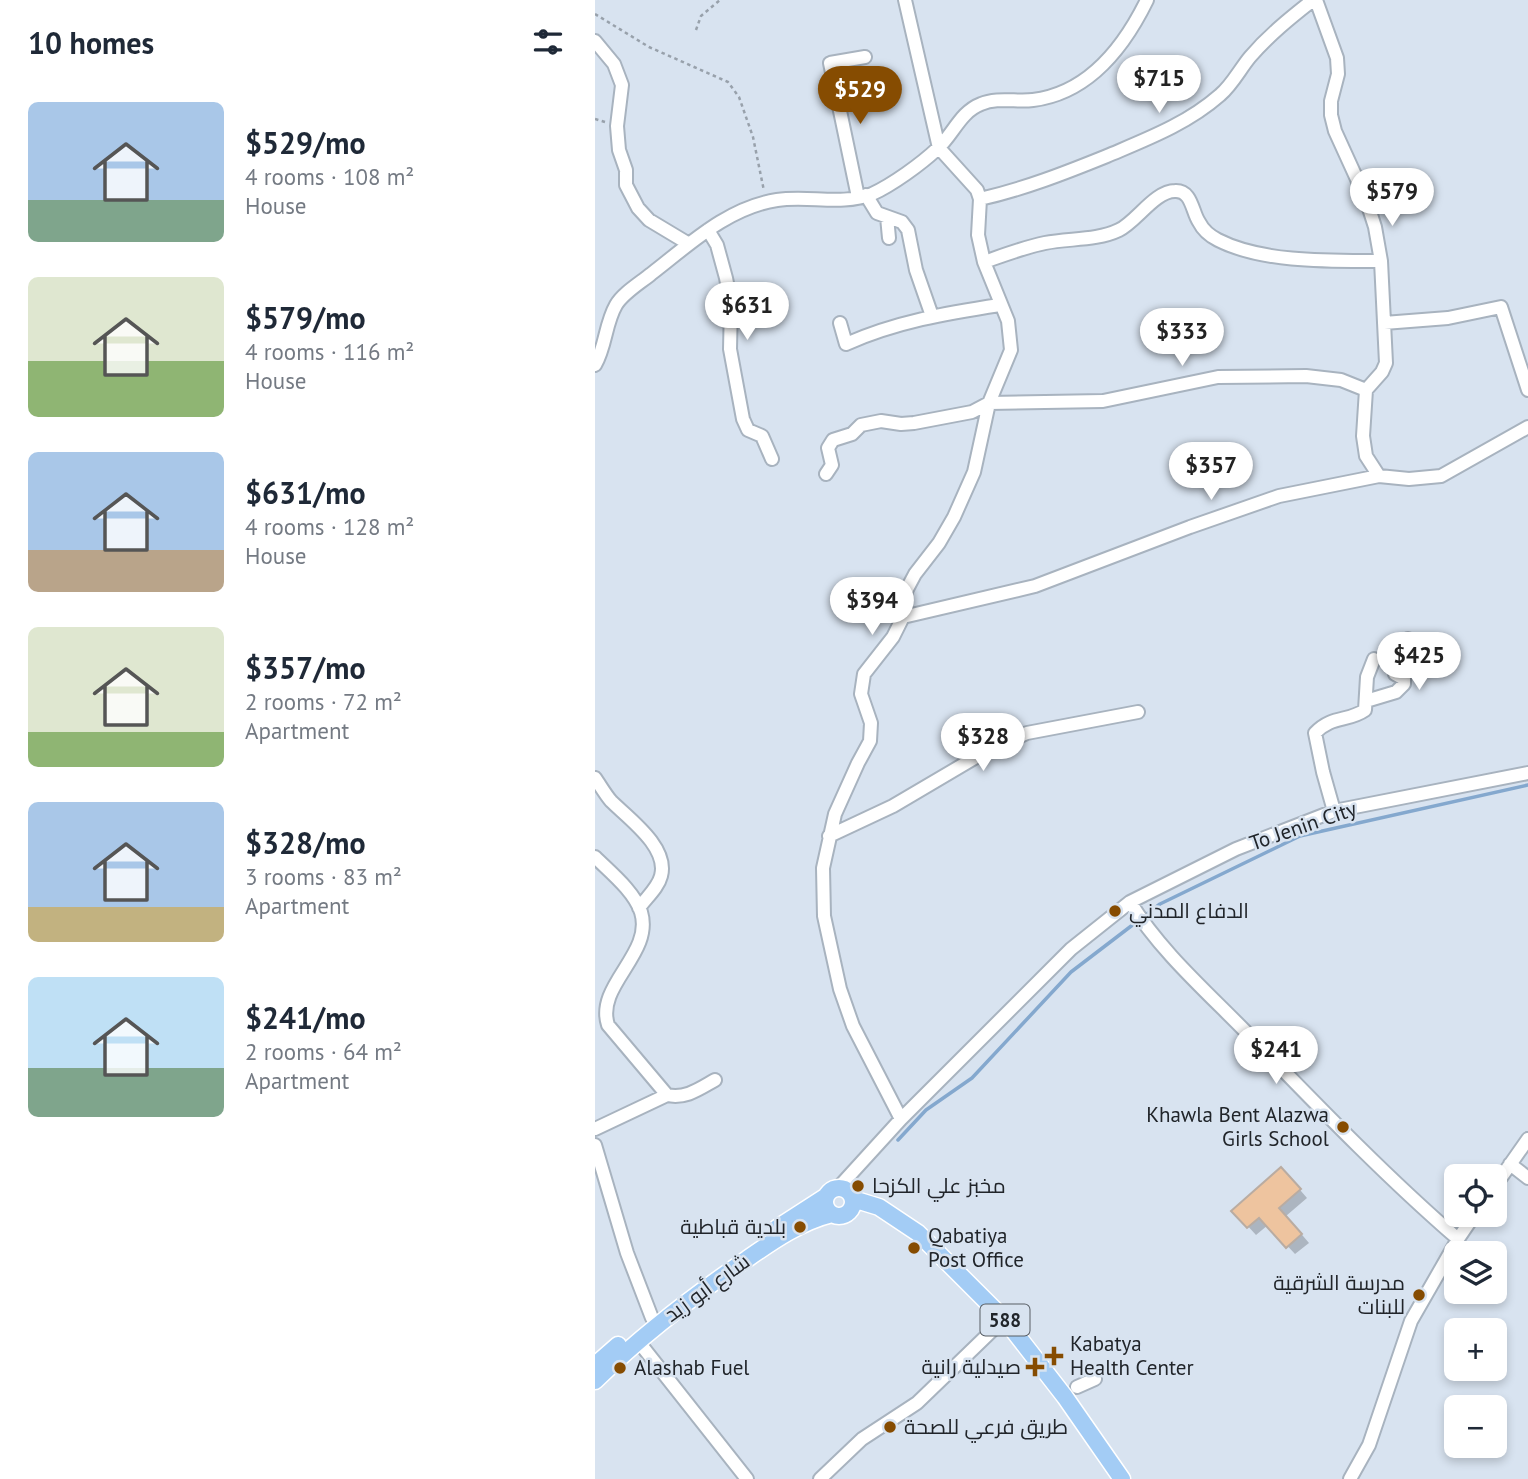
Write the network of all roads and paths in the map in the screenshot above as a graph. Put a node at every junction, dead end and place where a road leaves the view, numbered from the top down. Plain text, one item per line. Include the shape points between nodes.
1 (720, 0) edge
2 (905, 0) edge
3 (1147, 0) edge
4 (1315, 0) edge
5 (595, 13) edge
6 (696, 30) dead end
7 (595, 41) edge
8 (865, 57) dead end
9 (939, 148) junction
10 (862, 196) junction
11 (980, 199) junction
12 (766, 202) junction
13 (887, 217) junction
14 (708, 230) junction
15 (889, 238) dead end
16 (689, 244) junction
17 (1381, 261) junction
18 (984, 262) junction
19 (1000, 305) junction
20 (932, 316) junction
21 (840, 323) dead end
22 (1384, 323) junction
23 (595, 365) edge
24 (1366, 390) junction
25 (1528, 390) edge
26 (989, 403) junction
27 (1528, 427) edge
28 (772, 459) dead end
29 (826, 474) dead end
30 (1379, 476) junction
31 (903, 617) junction
32 (1408, 639) dead end
33 (1374, 659) dead end
34 (1366, 701) junction
35 (1138, 712) dead end
36 (1528, 774) edge
37 (595, 778) edge
38 (1334, 811) junction
39 (829, 836) junction
40 (595, 857) edge
41 (1130, 902) junction
42 (639, 908) junction
43 (715, 1080) dead end
44 (667, 1095) junction
45 (901, 1119) junction
46 (595, 1129) edge
47 (1528, 1139) edge
48 (595, 1145) edge
49 (1510, 1164) junction
50 (1507, 1168) edge
51 (1528, 1178) edge
52 (839, 1188) junction
53 (825, 1197) junction
54 (853, 1199) junction
55 (832, 1214) junction
56 (1466, 1227) edge
57 (1458, 1239) junction
58 (652, 1318) junction
59 (1004, 1319) junction
60 (638, 1341) junction
61 (595, 1365) edge
62 (1095, 1379) dead end
63 (595, 1381) edge
64 (1077, 1387) dead end
65 (747, 1479) edge
66 (820, 1479) edge
67 (1122, 1479) edge
68 (1350, 1479) edge

1 - 6 path via 701,16
2 - 9 street
3 - 9 street via 1109,58 1078,85 1048,97 979,104
4 - 11 street via 1275,29 1223,93 1177,126 1053,178
4 - 17 street via 1337,58 1331,101 1335,131 1366,199
5 - 12 path via 649,47 727,82 739,97 753,137
7 - 16 street via 614,64 622,85 617,126 626,185 649,220
8 - 10 street via 830,63
9 - 10 street via 889,184
9 - 11 street
10 - 12 street
10 - 13 street
11 - 18 street via 978,235
12 - 14 street
13 - 15 street
13 - 20 street via 902,222 908,230
14 - 16 street
14 - 28 street via 717,245 731,304 730,349 743,419 748,430 762,436
16 - 23 street via 616,305
17 - 18 street via 1289,258 1243,249 1208,234 1190,200 1175,191 1165,193 1122,229 1103,236 1043,243
17 - 22 street
18 - 19 street
19 - 20 street
19 - 26 street via 1008,321 1010,350
20 - 21 street via 846,344
22 - 24 street via 1386,363
22 - 25 street via 1448,318 1501,307
24 - 26 street via 1341,380 1306,376 1218,377 1103,401
24 - 30 street via 1366,456
26 - 29 street via 972,412 914,423 861,425 852,434 833,440 828,449 832,465
26 - 31 street via 974,472 949,526 906,591
27 - 30 street via 1441,475
30 - 31 street via 1279,496 1035,586
31 - 39 street via 864,674 861,694 871,723 870,741
32 - 34 street via 1407,667 1395,670 1404,684 1396,692
33 - 34 street via 1367,677
34 - 38 street via 1359,714 1332,720 1315,733
35 - 39 street via 1027,733
36 - 38 street, To Jenin City
37 - 42 street via 657,852 660,881
38 - 41 street, To Jenin City via 1236,849
39 - 45 street via 823,867 824,916 840,989 853,1026
40 - 42 street
41 - 45 street, To Jenin City via 1071,949
41 - 57 street via 1143,924 1193,978 1412,1200
42 - 44 street via 642,921 634,955 611,991 605,1017
43 - 44 street via 688,1095
44 - 46 street
45 - 52 street, To Jenin City
47 - 49 street
48 - 58 street
49 - 50 street
49 - 51 street
52 - 53 main road
52 - 54 main road
53 - 55 main road via 825,1207
53 - 58 main road, شارع أبو زيد
54 - 55 main road via 849,1212
54 - 59 main road, 588 via 879,1207 918,1233
55 - 60 main road, شارع أبو زيد via 769,1244
56 - 57 street
57 - 68 street via 1411,1321 1369,1445
58 - 61 main road, شارع أبو زيد
59 - 66 street via 917,1403 862,1439
59 - 67 main road, 588
60 - 63 main road, شارع أبو زيد
60 - 65 street
62 - 64 street

